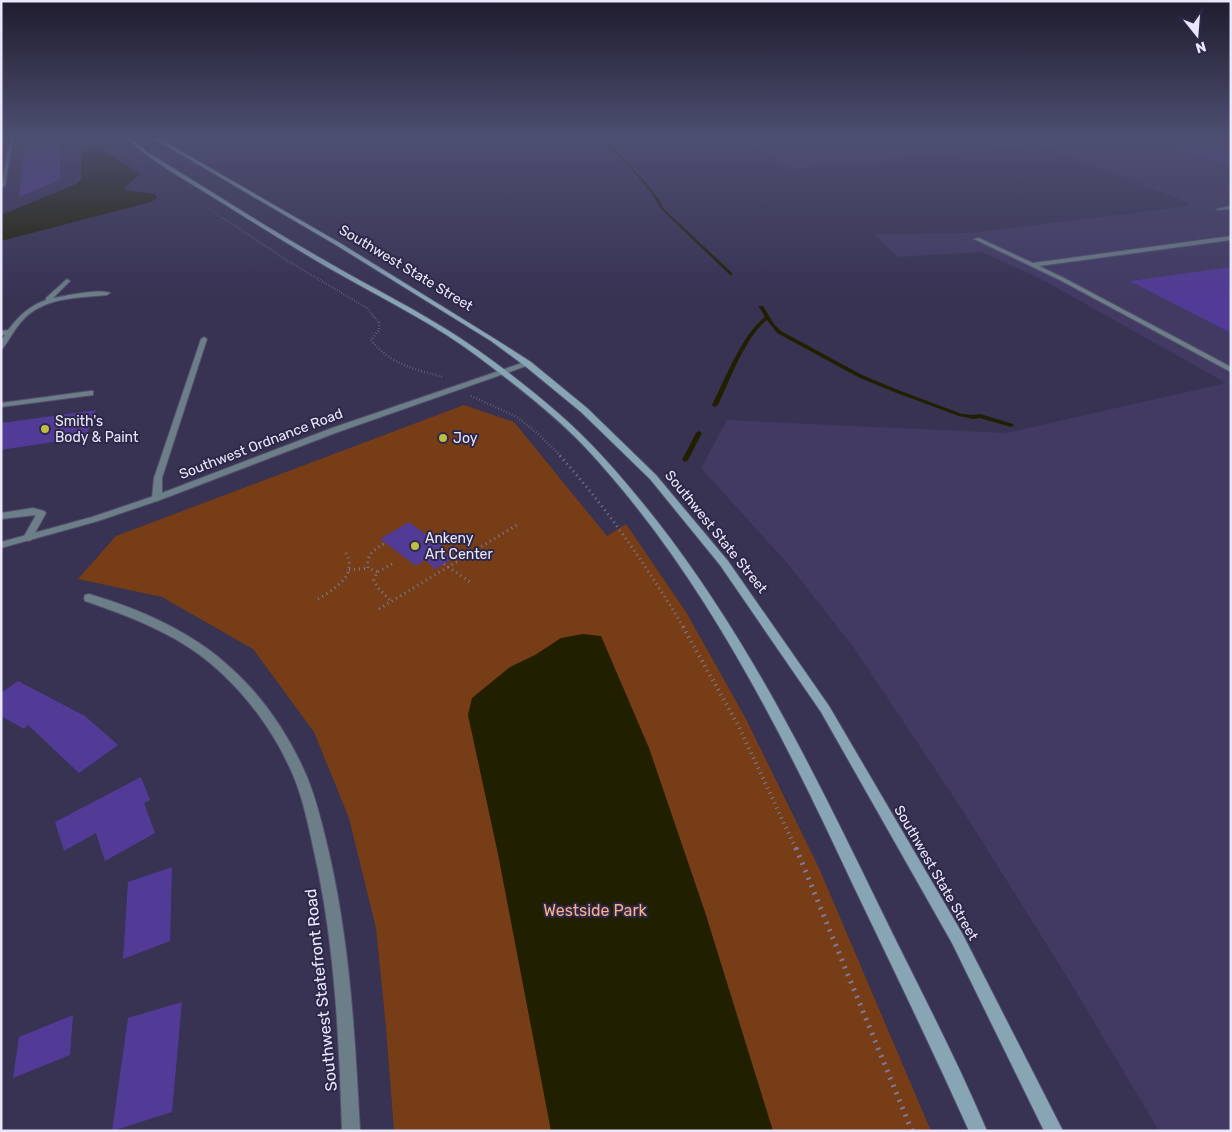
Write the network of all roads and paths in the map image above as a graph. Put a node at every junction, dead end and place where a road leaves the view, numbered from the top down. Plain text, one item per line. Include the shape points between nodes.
1 (207, 191) edge
2 (245, 191) edge
3 (205, 206) dead end
4 (1231, 207) edge
5 (1218, 209) dead end
6 (1231, 238) edge
7 (977, 239) dead end
8 (1032, 265) junction
9 (67, 280) dead end
10 (107, 293) dead end
11 (43, 302) junction
12 (10, 332) junction
13 (1, 333) edge
14 (204, 339) dead end
15 (1, 347) edge
16 (528, 364) junction
17 (1231, 370) edge
18 (504, 373) junction
19 (460, 386) junction
20 (90, 393) dead end
21 (1, 405) edge
22 (157, 498) junction
23 (1, 516) edge
24 (520, 523) dead end
25 (28, 538) junction
26 (385, 543) dead end
27 (1, 545) edge
28 (344, 550) dead end
29 (392, 564) dead end
30 (444, 564) dead end
31 (448, 567) junction
32 (368, 568) junction
33 (349, 570) junction
34 (377, 572) junction
35 (470, 582) dead end
36 (89, 598) dead end
37 (318, 599) dead end
38 (392, 602) junction
39 (379, 609) dead end
40 (351, 1131) edge
41 (912, 1131) edge
42 (978, 1131) edge
43 (1054, 1131) edge

1 - 18 main road via 324,263 451,334
2 - 16 main road, Southwest State Street via 396,279
3 - 19 path via 288,261 368,308 379,324 379,330 371,340 390,359 447,378
4 - 5 street
6 - 8 street
7 - 8 street
8 - 17 street
9 - 11 street
10 - 11 street
11 - 12 street via 25,313
12 - 13 street
12 - 15 street
14 - 22 street via 158,478
16 - 18 street, Southwest Ordnance Road
16 - 43 main road, Southwest State Street via 584,410 653,477 724,563 779,640 825,709 957,938
18 - 19 street, Southwest Ordnance Road
18 - 42 main road via 585,444 641,508 739,652 808,775
19 - 22 street, Southwest Ordnance Road
19 - 41 path via 476,400 522,419 585,482 641,559 687,632 720,688 813,884
20 - 21 street
22 - 25 street, Southwest Ordnance Road
23 - 25 street via 33,511 41,513
24 - 31 path
25 - 27 street, Southwest Ordnance Road
26 - 32 path via 369,554
28 - 33 path via 349,557
29 - 34 path
30 - 31 path
31 - 35 path
31 - 38 path
32 - 33 path
32 - 34 path
33 - 37 path via 338,586
34 - 38 path via 375,583
36 - 40 street, Southwest Statefront Road via 138,615 168,630 226,671 249,694 280,737 300,778 329,883 347,1035
38 - 39 path

